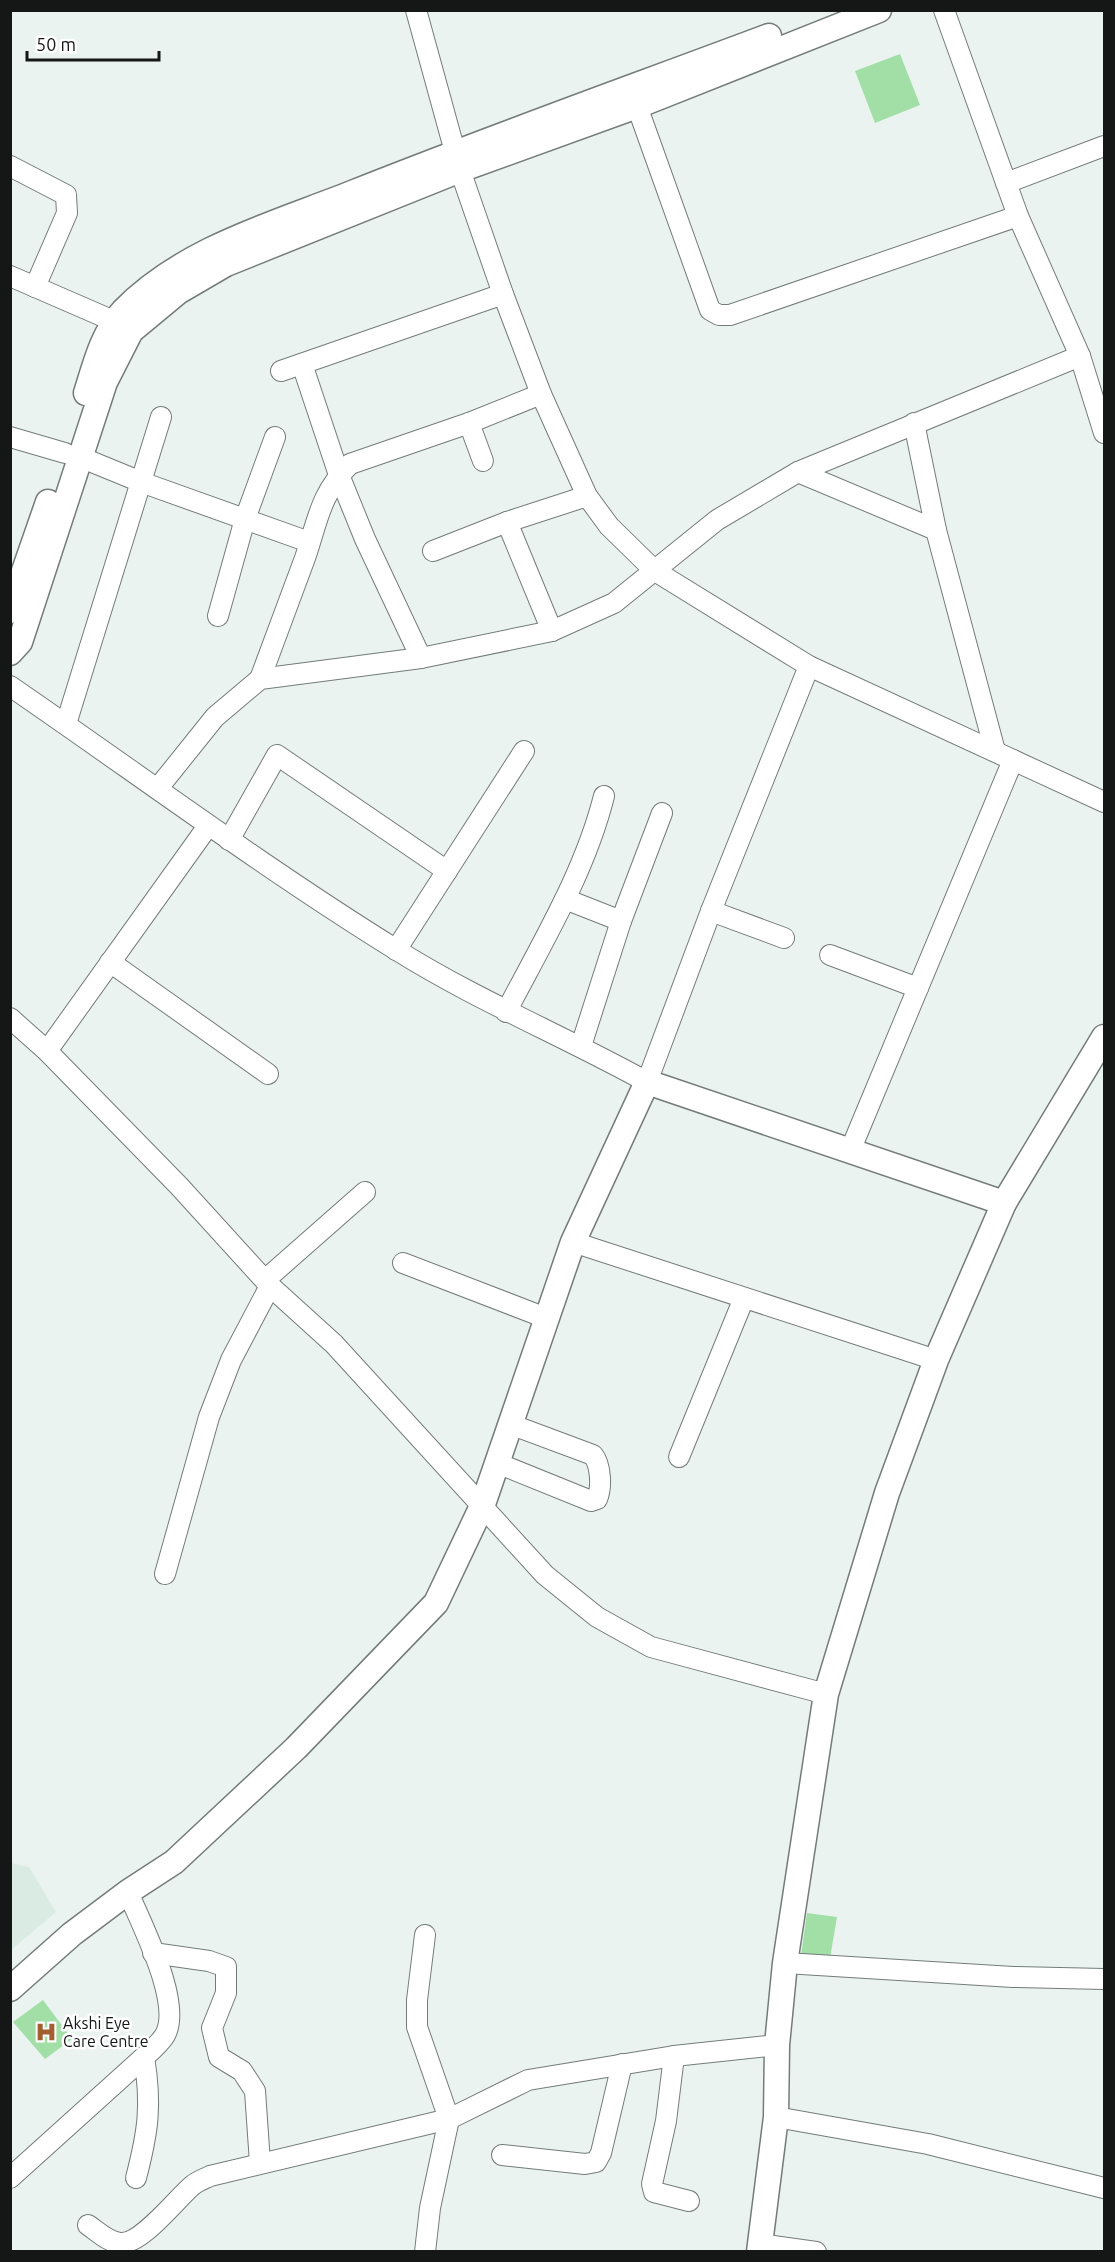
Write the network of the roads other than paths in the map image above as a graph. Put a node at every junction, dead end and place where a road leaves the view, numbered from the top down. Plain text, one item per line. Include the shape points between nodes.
1 (416, 10) edge
2 (839, 10) edge
3 (879, 10) edge
4 (944, 10) edge
5 (637, 106) junction
6 (1104, 146) edge
7 (457, 161) junction
8 (10, 166) edge
9 (1006, 183) junction
10 (1018, 216) junction
11 (10, 276) edge
12 (183, 278) junction
13 (34, 287) junction
14 (503, 294) junction
15 (116, 322) junction
16 (1080, 356) junction
17 (302, 364) junction
18 (281, 372) dead end
19 (541, 394) junction
20 (161, 417) dead end
21 (469, 423) junction
22 (914, 423) junction
23 (1104, 433) edge
24 (10, 437) edge
25 (275, 437) dead end
26 (72, 455) junction
27 (483, 460) dead end
28 (798, 472) junction
29 (339, 475) junction
30 (141, 482) junction
31 (587, 496) junction
32 (245, 519) junction
33 (507, 522) junction
34 (936, 530) junction
35 (309, 542) junction
36 (433, 551) dead end
37 (655, 571) junction
38 (10, 611) edge
39 (218, 616) dead end
40 (552, 632) junction
41 (10, 653) edge
42 (421, 658) junction
43 (809, 666) junction
44 (260, 679) junction
45 (10, 686) edge
46 (66, 724) junction
47 (524, 751) dead end
48 (1004, 755) junction
49 (158, 788) junction
50 (604, 796) dead end
51 (1104, 802) edge
52 (662, 813) dead end
53 (208, 826) junction
54 (230, 840) junction
55 (447, 871) junction
56 (565, 899) junction
57 (711, 911) junction
58 (621, 921) junction
59 (784, 938) dead end
60 (396, 950) junction
61 (830, 955) dead end
62 (110, 962) junction
63 (918, 988) junction
64 (506, 1012) junction
65 (10, 1018) edge
66 (581, 1046) junction
67 (1102, 1046) edge
68 (47, 1051) junction
69 (268, 1074) dead end
70 (647, 1082) junction
71 (850, 1151) junction
72 (365, 1192) dead end
73 (1004, 1203) junction
74 (573, 1242) junction
75 (403, 1263) dead end
76 (268, 1283) junction
77 (744, 1298) junction
78 (546, 1318) junction
79 (936, 1360) junction
80 (510, 1424) junction
81 (679, 1457) dead end
82 (496, 1463) junction
83 (483, 1504) junction
84 (165, 1574) dead end
85 (826, 1694) junction
86 (128, 1892) junction
87 (425, 1935) dead end
88 (153, 1953) junction
89 (785, 1963) junction
90 (1104, 1979) edge
91 (10, 1989) edge
92 (777, 2045) junction
93 (674, 2056) junction
94 (144, 2057) junction
95 (622, 2064) junction
96 (776, 2117) junction
97 (449, 2119) junction
98 (502, 2155) dead end
99 (260, 2163) junction
100 (10, 2178) edge
101 (136, 2178) dead end
102 (1104, 2188) edge
103 (689, 2201) dead end
104 (88, 2225) dead end
105 (760, 2248) edge
106 (424, 2252) edge
107 (816, 2252) edge

1 - 7 street
2 - 7 street
3 - 5 street
4 - 9 street
5 - 7 street
5 - 10 street via 710,310 719,315 730,315
6 - 9 street
7 - 12 street via 226,264
7 - 14 street
8 - 13 street via 66,195 68,203
9 - 10 street
10 - 16 street
11 - 13 street
12 - 15 street via 124,311
12 - 26 street via 131,331
13 - 15 street
14 - 17 street
14 - 19 street
15 - 26 street via 106,334
16 - 22 street
16 - 23 street
17 - 18 street
17 - 29 street
19 - 21 street
19 - 31 street
20 - 30 street
21 - 27 street
21 - 29 street via 350,464
22 - 28 street
22 - 34 street
24 - 26 street
25 - 32 street
26 - 30 street
26 - 38 street
26 - 41 street via 20,642
28 - 34 street
28 - 37 street via 717,520
29 - 35 street via 322,502
29 - 42 street
30 - 32 street
30 - 46 street
31 - 33 street
31 - 37 street via 609,526
32 - 35 street
32 - 39 street
33 - 36 street
33 - 40 street
34 - 48 street
35 - 44 street
37 - 40 street via 614,603
37 - 43 street
40 - 42 street
42 - 44 street
43 - 48 street
43 - 57 street
44 - 49 street via 216,717
45 - 46 street
46 - 49 street
47 - 55 street
48 - 51 street
48 - 63 street
49 - 53 street
50 - 56 street
52 - 58 street
53 - 54 street
53 - 62 street
54 - 55 street via 277,755
54 - 60 street
55 - 60 street
56 - 58 street
56 - 64 street
57 - 59 street
57 - 70 street
58 - 66 street
60 - 64 street
61 - 63 street
62 - 68 street
62 - 69 street
63 - 71 street
64 - 66 street
65 - 68 street
66 - 70 street
67 - 73 street
68 - 76 street
70 - 71 street
70 - 74 street
71 - 73 street
72 - 76 street
73 - 79 street
74 - 77 street
74 - 78 street
75 - 78 street
76 - 83 street via 334,1344
76 - 84 street via 209,1417
77 - 79 street
77 - 81 street
78 - 80 street
79 - 85 street via 887,1493
80 - 82 street
80 - 82 street via 593,1455 599,1471 599,1495 591,1501
82 - 83 street
83 - 85 street via 545,1575 597,1617 651,1647
83 - 86 street via 436,1603 296,1748 183,1854
85 - 89 street
86 - 88 street
86 - 91 street via 72,1934
87 - 97 street via 417,2027
88 - 94 street via 170,2013 166,2034
88 - 99 street via 226,1967 226,1993 212,2028 219,2058 242,2071 255,2091
89 - 90 street
89 - 92 street
92 - 93 street
92 - 96 street
93 - 95 street
93 - 103 street via 666,2121 652,2184 660,2196
94 - 100 street
94 - 101 street via 148,2131
95 - 97 street via 528,2080
95 - 98 street via 596,2162
96 - 102 street via 928,2144
96 - 105 street
97 - 99 street
97 - 106 street via 429,2208
99 - 104 street via 210,2176 193,2185 179,2202 122,2244
105 - 107 street

